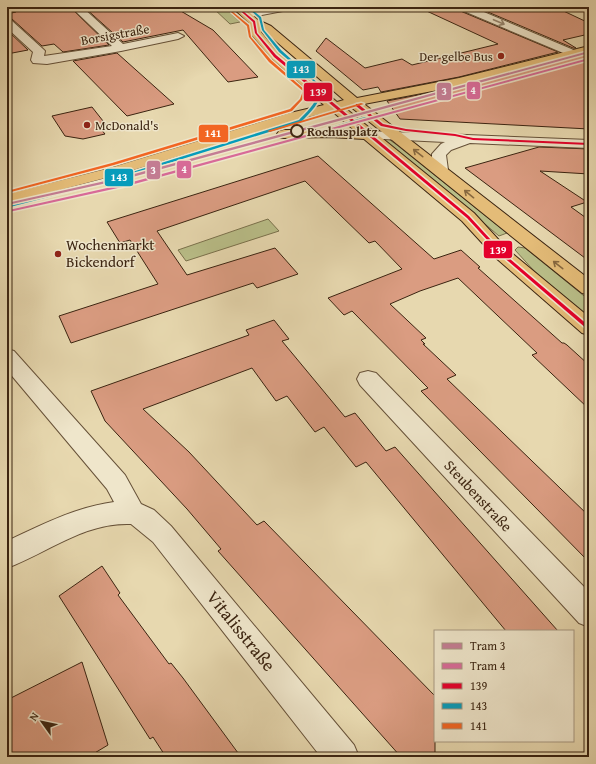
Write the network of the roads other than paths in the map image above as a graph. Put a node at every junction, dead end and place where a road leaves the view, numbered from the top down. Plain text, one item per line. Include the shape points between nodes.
1 (76, 7) edge
2 (237, 7) edge
3 (288, 7) edge
4 (463, 7) edge
5 (250, 18) junction
6 (7, 22) edge
7 (178, 36) dead end
8 (121, 48) junction
9 (589, 49) edge
10 (572, 53) junction
11 (298, 54) junction
12 (275, 56) junction
13 (314, 89) junction
14 (336, 106) junction
15 (359, 107) junction
16 (295, 116) junction
17 (347, 116) junction
18 (382, 125) junction
19 (284, 134) junction
20 (368, 135) junction
21 (397, 136) junction
22 (473, 139) junction
23 (589, 144) edge
24 (440, 170) junction
25 (115, 171) junction
26 (7, 199) edge
27 (532, 244) junction
28 (502, 254) junction
29 (589, 289) edge
30 (589, 328) edge
31 (7, 356) edge
32 (368, 379) dead end
33 (132, 512) junction
34 (7, 554) edge
35 (589, 614) edge
36 (342, 757) edge

1 - 8 street
2 - 5 main road
3 - 5 street
4 -> 10 street
5 - 11 main road via 267,28
5 - 12 main road via 256,33
6 - 8 street, Borsigstraße via 39,51 37,60
7 - 8 street, Borsigstraße
9 - 10 main road
10 - 15 main road via 459,82 441,90
11 - 12 main road via 281,52
11 - 15 main road
12 - 13 main road
13 - 14 main road
13 - 16 main road via 307,104
14 - 15 main road
14 - 16 main road
14 - 17 main road
15 - 17 main road
15 - 18 main road
16 - 25 main road
17 - 19 main road
17 - 20 main road
18 - 21 main road
18 - 22 street
19 - 20 main road
19 - 25 main road via 206,156
20 - 21 street
20 - 28 main road via 468,217
21 - 22 street
24 -> 21 main road
22 - 23 street
22 - 24 street via 446,147 439,154
27 -> 24 main road
25 - 26 main road
27 - 28 main road via 512,244 506,246
29 -> 27 main road
28 - 30 main road
31 - 33 street via 116,482
32 - 35 street, Steubenstraße
33 - 34 street via 109,513 83,520
33 - 36 street, Vitalisstraße via 146,519 162,534

